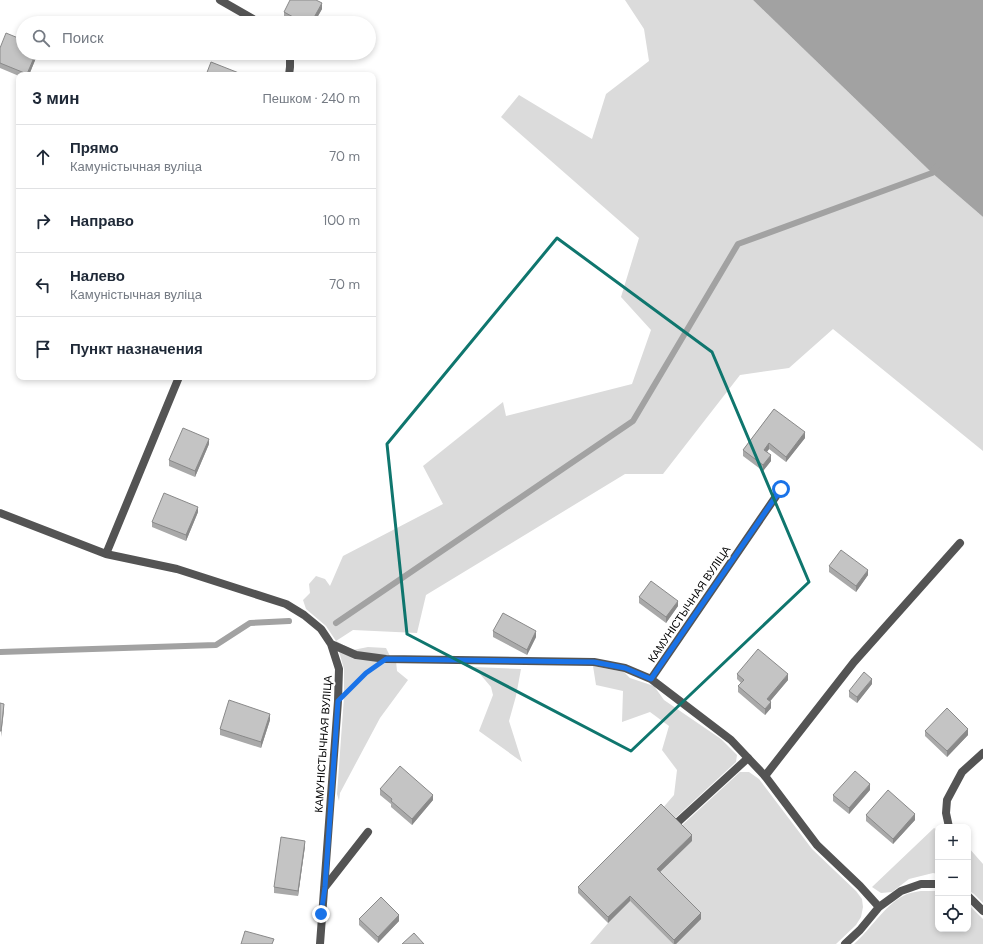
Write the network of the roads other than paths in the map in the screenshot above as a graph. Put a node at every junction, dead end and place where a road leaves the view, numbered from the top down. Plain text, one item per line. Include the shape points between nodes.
1 (220, 0) edge
2 (248, 16) edge
3 (290, 60) edge
4 (289, 72) edge
5 (178, 380) edge
6 (781, 489) dead end
7 (0, 513) edge
8 (960, 543) dead end
9 (106, 554) junction
10 (331, 644) junction
11 (651, 679) junction
12 (983, 753) edge
13 (748, 758) junction
14 (765, 776) junction
15 (679, 821) edge
16 (948, 824) edge
17 (368, 832) dead end
18 (935, 884) edge
19 (325, 887) junction
20 (971, 899) edge
21 (879, 907) junction
22 (983, 911) edge
23 (320, 944) edge
24 (845, 944) edge

1 - 2 street
3 - 4 street
5 - 9 street
6 - 11 street, КАМУНІСТЫЧНАЯ ВУЛІЦА
7 - 9 street, КАМУНІСТЫЧНАЯ ВУЛІЦА
8 - 14 street via 854,662
9 - 10 street, КАМУНІСТЫЧНАЯ ВУЛІЦА via 177,569 286,604 321,629
10 - 11 street via 356,655 386,659 594,662 625,668
10 - 19 street, КАМУНІСТЫЧНАЯ ВУЛІЦА via 339,669
11 - 13 street, КАМУНІСТЫЧНАЯ ВУЛІЦА via 731,740
12 - 16 street via 962,772 947,800
13 - 14 street, КАМУНІСТЫЧНАЯ ВУЛІЦА
13 - 15 street
14 - 21 street, КАМУНІСТЫЧНАЯ ВУЛІЦА via 817,845
17 - 19 street
18 - 21 street via 922,884 901,890
19 - 23 street, КАМУНІСТЫЧНАЯ ВУЛІЦА
20 - 22 street
21 - 24 street

